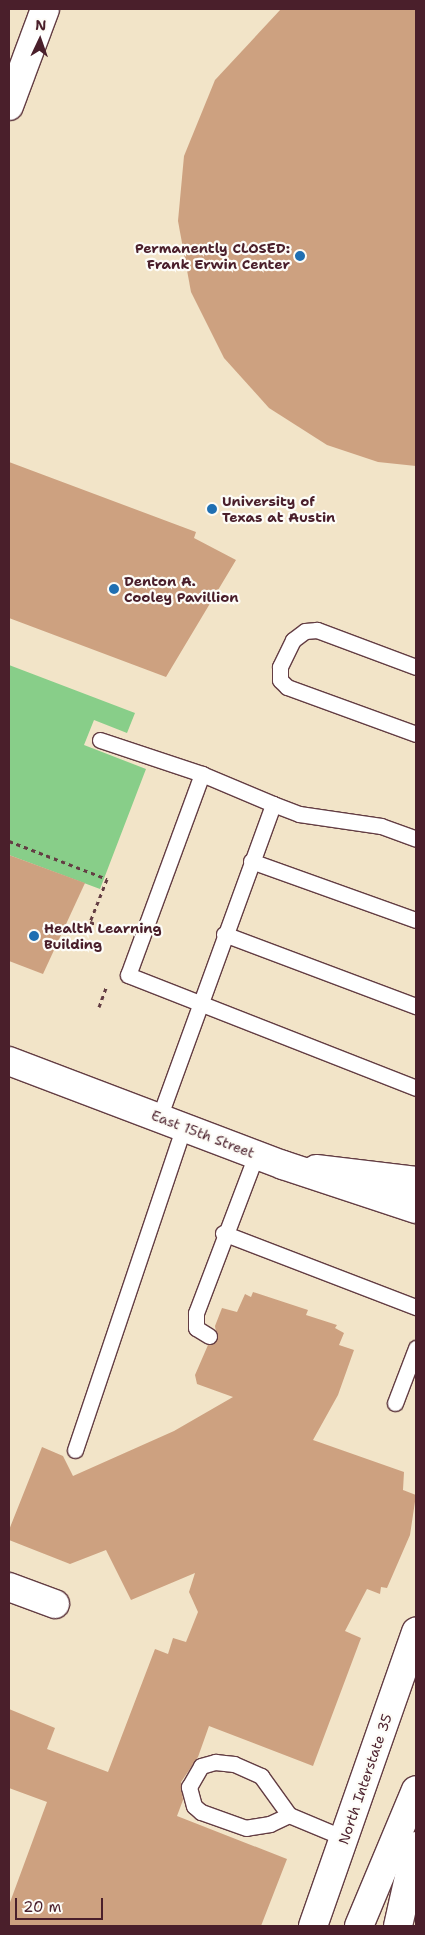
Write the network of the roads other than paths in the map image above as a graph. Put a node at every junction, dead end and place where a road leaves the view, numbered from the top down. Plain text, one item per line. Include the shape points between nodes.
1 (44, 9) edge
2 (9, 106) edge
3 (416, 666) edge
4 (416, 734) edge
5 (100, 740) dead end
6 (202, 774) junction
7 (273, 804) junction
8 (416, 839) edge
9 (251, 862) junction
10 (416, 920) edge
11 (224, 934) junction
12 (198, 1003) junction
13 (416, 1006) edge
14 (9, 1061) edge
15 (416, 1088) edge
16 (159, 1118) junction
17 (184, 1127) junction
18 (256, 1155) junction
19 (283, 1165) junction
20 (416, 1181) edge
21 (410, 1210) edge
22 (223, 1233) junction
23 (416, 1307) edge
24 (209, 1336) dead end
25 (416, 1348) edge
26 (395, 1403) dead end
27 (75, 1450) dead end
28 (9, 1587) edge
29 (55, 1604) dead end
30 (416, 1632) edge
31 (416, 1790) edge
32 (289, 1815) junction
33 (344, 1838) junction
34 (416, 1846) edge
35 (363, 1916) edge
36 (313, 1926) edge
37 (398, 1926) edge

1 - 2 main road
3 - 4 lane via 316,630 305,631 293,640 280,666 280,680 287,687
5 - 6 lane
6 - 7 lane
6 - 12 lane via 128,975
7 - 8 lane via 299,814 381,826
7 - 9 lane
9 - 10 lane
9 - 11 lane
11 - 12 lane
11 - 13 lane
12 - 15 lane
12 - 16 lane
14 - 16 main road, East 15th Street
16 - 17 main road, East 15th Street
17 - 18 main road, East 15th Street
17 - 27 lane
18 - 19 main road, East 15th Street
18 - 22 lane
19 - 20 main road
19 - 21 main road, East 15th Street
22 - 23 lane
22 - 24 lane via 196,1313 196,1328
25 - 26 lane
28 - 29 main road
30 - 33 main road, North Interstate 35
31 - 35 main road
32 - 32 lane via 261,1776 234,1764 214,1762 201,1766 189,1787 194,1806 201,1812 246,1828 270,1824
32 - 33 lane
33 - 36 main road, North Interstate 35
34 - 37 main road

